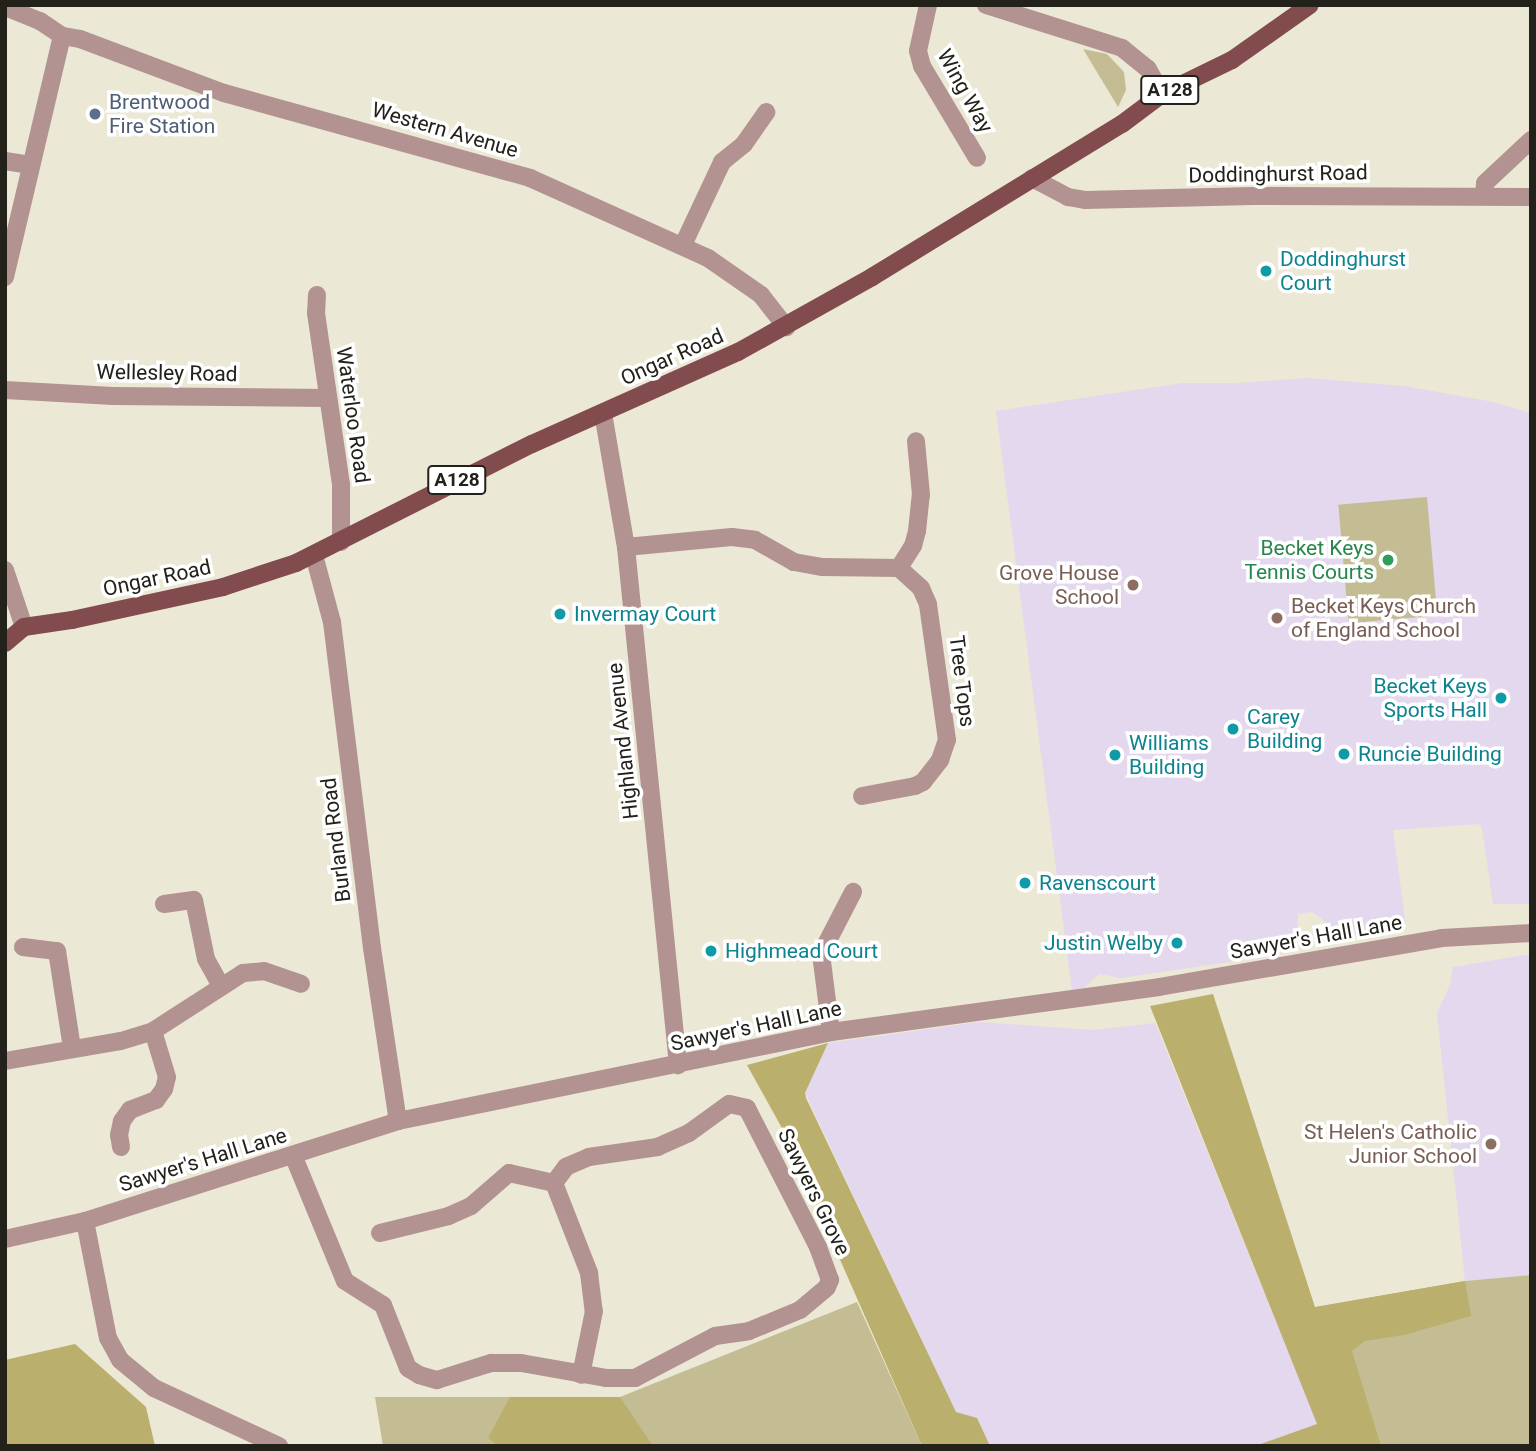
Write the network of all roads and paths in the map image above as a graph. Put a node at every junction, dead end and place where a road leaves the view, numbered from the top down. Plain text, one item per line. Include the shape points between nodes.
1 (928, 5) edge
2 (986, 5) edge
3 (1310, 5) edge
4 (5, 7) edge
5 (1006, 9) edge
6 (62, 36) junction
7 (1162, 94) junction
8 (765, 112) dead end
9 (1531, 140) edge
10 (977, 158) dead end
11 (5, 161) edge
12 (29, 165) junction
13 (1032, 178) junction
14 (1483, 195) junction
15 (1531, 197) edge
16 (683, 245) junction
17 (5, 277) edge
18 (317, 295) dead end
19 (786, 327) junction
20 (5, 390) edge
21 (328, 398) junction
22 (603, 413) junction
23 (916, 441) dead end
24 (341, 542) junction
25 (626, 547) junction
26 (314, 555) junction
27 (899, 568) junction
28 (5, 570) edge
29 (24, 627) junction
30 (5, 643) edge
31 (862, 796) dead end
32 (853, 892) dead end
33 (164, 904) dead end
34 (1531, 933) edge
35 (23, 947) dead end
36 (301, 984) dead end
37 (221, 986) junction
38 (153, 1031) junction
39 (831, 1032) junction
40 (72, 1048) junction
41 (5, 1061) edge
42 (678, 1065) junction
43 (398, 1121) junction
44 (121, 1147) dead end
45 (293, 1155) junction
46 (554, 1183) junction
47 (85, 1221) junction
48 (380, 1233) dead end
49 (5, 1239) edge
50 (581, 1375) junction
51 (279, 1446) edge

1 - 10 street, Wing Way via 918,51 922,66
2 - 5 street
3 - 7 main road, Ongar Road / A128 via 1232,60
4 - 6 street, Western Avenue
5 - 7 street via 1122,48 1148,69
6 - 12 street
6 - 16 street, Western Avenue via 80,38 224,93 509,170
7 - 13 main road, Ongar Road / A128
8 - 16 street via 744,144 722,162
9 - 14 street via 1485,183
11 - 12 street
12 - 17 street
13 - 14 street, Doddinghurst Road via 1068,197 1085,200
13 - 19 main road, Ongar Road / A128
14 - 15 street, Doddinghurst Road
16 - 19 street, Western Avenue via 751,286
18 - 21 street, Waterloo Road
19 - 22 main road, Ongar Road / A128
20 - 21 street, Wellesley Road
21 - 24 street, Waterloo Road via 341,485
22 - 24 main road, Ongar Road / A128
22 - 25 street, Highland Avenue
23 - 27 street via 921,495 917,531
24 - 26 main road, Ongar Road / A128
25 - 27 street via 732,537 755,540 794,562
25 - 42 street, Highland Avenue
26 - 29 main road, Ongar Road / A128 via 223,587 72,621
26 - 43 street, Burland Road via 332,622
27 - 31 street, Tree Tops via 920,588 928,604 947,740 940,760 923,782
28 - 29 street
29 - 30 main road
32 - 39 street via 821,954
33 - 37 street via 194,900 206,959
34 - 39 street, Sawyer's Hall Lane via 1442,938 1159,987
35 - 40 street via 57,951
36 - 37 street via 264,971 243,973
37 - 38 street
38 - 40 street
38 - 44 street via 167,1077 164,1088 156,1100 130,1110 122,1121
39 - 42 street, Sawyer's Hall Lane
40 - 41 street
42 - 43 street, Sawyer's Hall Lane
43 - 45 street, Sawyer's Hall Lane
45 - 47 street, Sawyer's Hall Lane
45 - 50 street, Sawyers Grove via 345,1281 383,1305 408,1368 437,1380 491,1363 521,1363
46 - 48 street via 509,1173 471,1206
46 - 50 street via 589,1273 594,1311
46 - 50 street, Sawyers Grove via 566,1167 589,1157 659,1147 690,1133 729,1104 747,1108 818,1247 830,1280 800,1310 749,1331 715,1336 635,1378
47 - 49 street, Sawyer's Hall Lane
47 - 51 street via 108,1338 120,1360 154,1388

